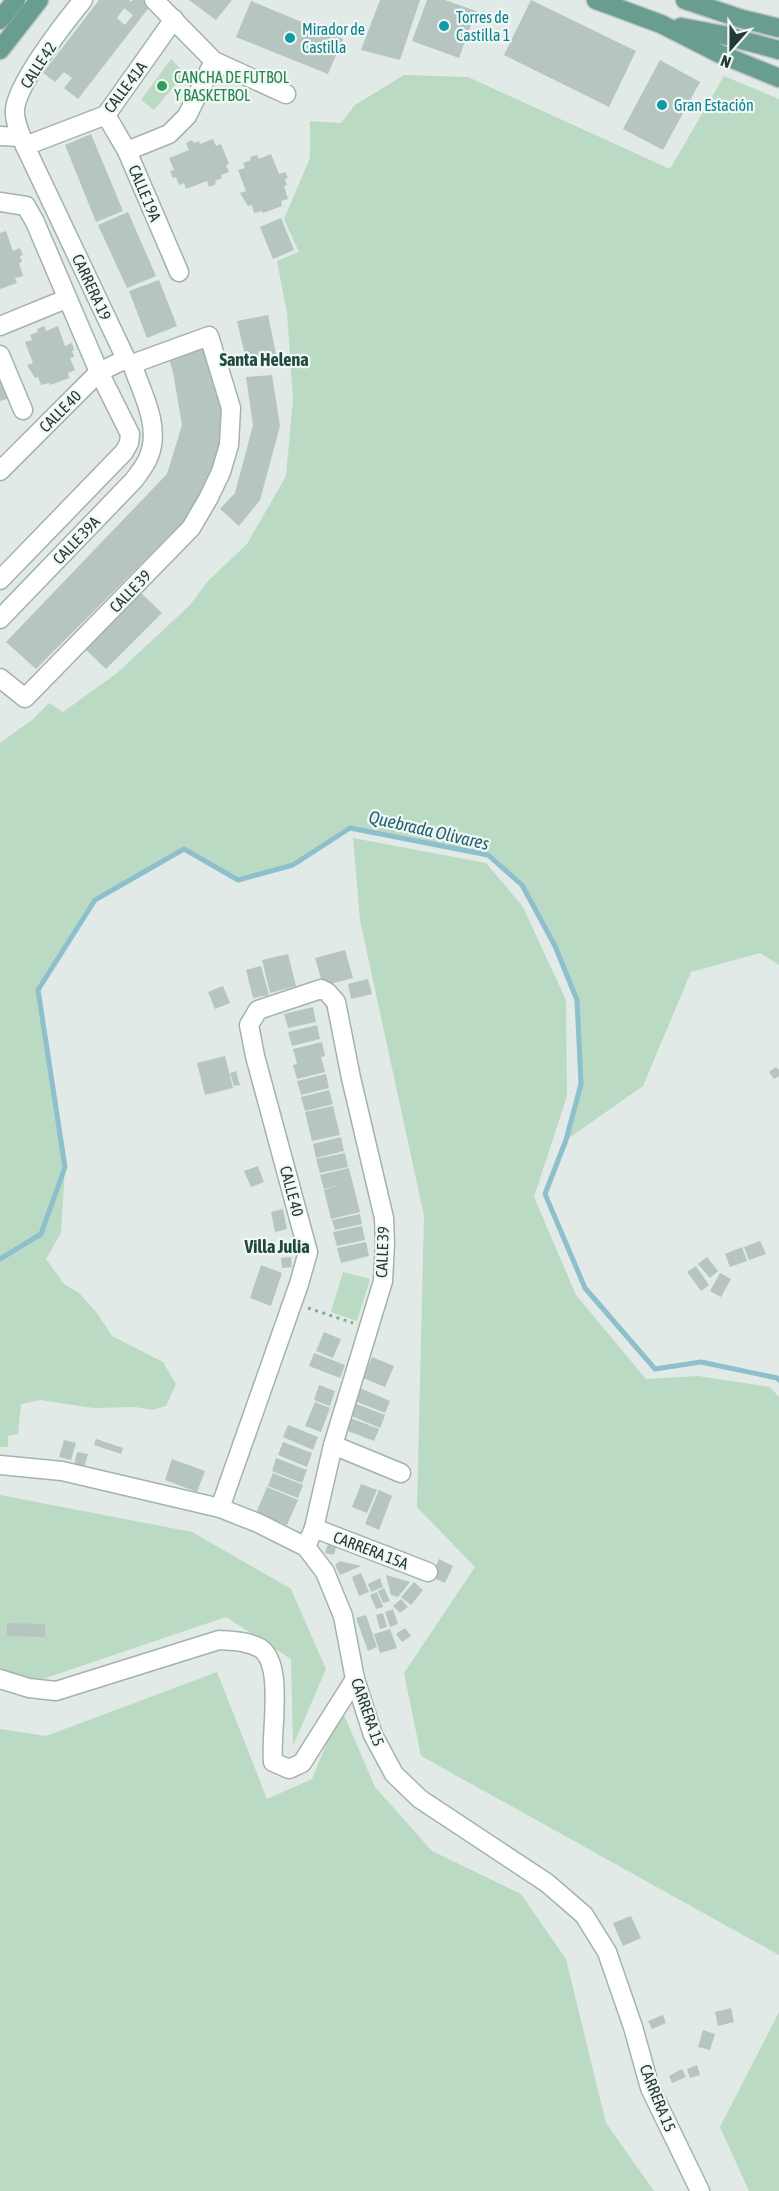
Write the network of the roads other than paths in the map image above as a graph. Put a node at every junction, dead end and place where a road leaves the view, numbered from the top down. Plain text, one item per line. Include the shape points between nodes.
1 (16, 0) edge
2 (39, 0) edge
3 (82, 0) edge
4 (154, 0) edge
5 (596, 0) edge
6 (685, 0) edge
7 (174, 19) junction
8 (0, 20) edge
9 (661, 24) junction
10 (779, 28) edge
11 (0, 50) edge
12 (779, 50) edge
13 (214, 61) junction
14 (779, 78) edge
15 (286, 94) dead end
16 (106, 115) junction
17 (0, 136) edge
18 (23, 142) junction
19 (127, 151) junction
20 (47, 192) junction
21 (0, 202) edge
22 (26, 206) junction
23 (179, 272) dead end
24 (66, 299) junction
25 (0, 326) edge
26 (209, 336) joint
27 (0, 355) edge
28 (129, 362) junction
29 (99, 372) junction
30 (23, 410) dead end
31 (123, 452) joint
32 (149, 459) joint
33 (0, 471) edge
34 (0, 580) edge
35 (0, 619) edge
36 (0, 678) edge
37 (327, 992) joint
38 (333, 1445) junction
39 (0, 1465) edge
40 (401, 1473) dead end
41 (220, 1508) junction
42 (314, 1528) junction
43 (306, 1547) junction
44 (428, 1572) dead end
45 (0, 1679) edge
46 (355, 1679) junction
47 (700, 2191) edge

1 - 8 main road
2 - 11 main road
3 - 18 street, CALLE 42 via 18,94 14,112
4 - 7 street
5 - 9 main road
6 - 10 main road
7 - 13 street
7 - 16 street, CALLE 41A
9 - 12 main road
9 - 14 main road
13 - 15 street
13 - 19 street via 187,116 169,134
16 - 18 street, CALLE 41A
16 - 19 street, CALLE 19A
17 - 18 street
18 - 20 street, CARRERA 19
19 - 23 street, CALLE 19A
20 - 22 street
20 - 28 street, CARRERA 19
21 - 22 street
22 - 24 street, CARRERA 19
24 - 25 street
24 - 29 street, CARRERA 19
26 - 28 street, CALLE 40
26 - 36 street, CALLE 39 via 231,408 229,445 221,472 191,528 25,699
27 - 30 street
28 - 29 street, CALLE 40
28 - 32 street, CARRERA 19 via 154,429
29 - 31 street, CARRERA 19 via 130,434
29 - 33 street, CALLE 40
31 - 34 street, CALLE 39A
32 - 35 street, CALLE 39A via 134,480
37 - 38 street, CALLE 39 via 336,1002 384,1218 382,1281
37 - 41 street, CALLE 40 via 321,989 258,1010 249,1025 308,1252
38 - 40 street
38 - 42 street, CALLE 39
39 - 41 street, CARRERA 15 via 62,1471
41 - 43 street, CARRERA 15
42 - 43 street, CALLE 39
42 - 44 street, CARRERA 15A
43 - 46 street, CARRERA 15 via 325,1572 343,1616
45 - 46 street via 56,1691 219,1640 245,1642 262,1649 272,1663 273,1762 289,1769 302,1763
46 - 47 street, CARRERA 15 via 373,1735 394,1774 420,1799 547,1882 584,1915 607,1952 650,2088

